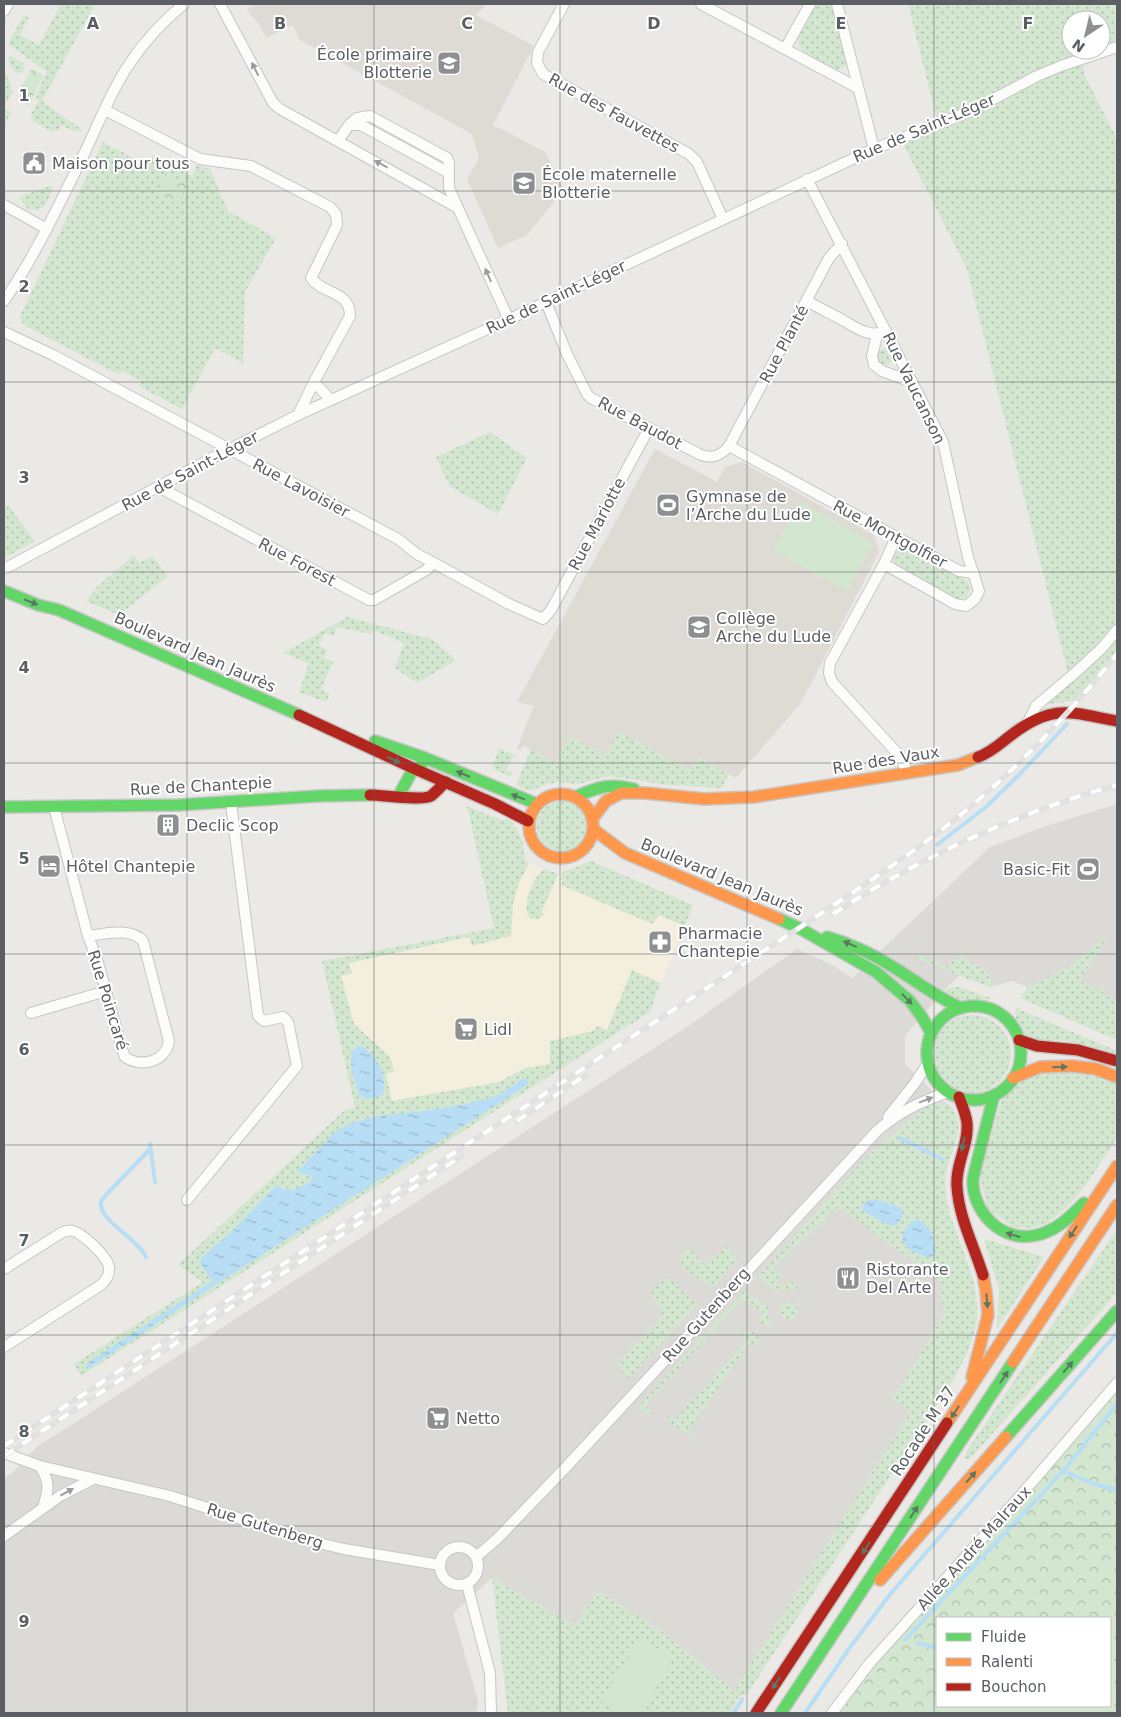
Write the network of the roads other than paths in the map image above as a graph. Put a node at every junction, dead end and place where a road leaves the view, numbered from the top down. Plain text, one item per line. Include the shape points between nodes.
1 (8, 4) edge
2 (184, 4) edge
3 (220, 4) edge
4 (564, 4) edge
5 (701, 4) edge
6 (810, 4) edge
7 (837, 4) edge
8 (4, 11) edge
9 (1117, 47) edge
10 (785, 49) junction
11 (858, 88) junction
12 (105, 110) junction
13 (338, 141) junction
14 (874, 149) junction
15 (808, 179) junction
16 (4, 205) edge
17 (458, 208) junction
18 (723, 219) junction
19 (47, 229) junction
20 (842, 244) junction
21 (4, 301) edge
22 (807, 301) junction
23 (546, 302) junction
24 (508, 320) junction
25 (4, 332) edge
26 (882, 333) junction
27 (314, 382) junction
28 (912, 382) junction
29 (331, 400) junction
30 (298, 415) junction
31 (649, 428) junction
32 (729, 446) junction
33 (229, 449) junction
34 (162, 485) junction
35 (896, 537) junction
36 (432, 562) junction
37 (884, 564) junction
38 (4, 568) edge
39 (974, 573) junction
40 (4, 580) edge
41 (4, 592) edge
42 (59, 610) junction
43 (544, 619) joint
44 (1117, 630) edge
45 (1117, 721) edge
46 (1028, 722) junction
47 (318, 723) junction
48 (422, 764) junction
49 (908, 773) junction
50 (446, 782) junction
51 (645, 792) junction
52 (399, 795) junction
53 (575, 797) junction
54 (231, 803) junction
55 (538, 804) junction
56 (4, 807) edge
57 (54, 807) junction
58 (528, 821) junction
59 (593, 824) junction
60 (593, 849) junction
61 (625, 853) junction
62 (806, 931) junction
63 (88, 936) junction
64 (106, 991) junction
65 (961, 1008) junction
66 (31, 1013) dead end
67 (931, 1034) junction
68 (1019, 1040) junction
69 (1117, 1061) edge
70 (928, 1063) junction
71 (1117, 1077) edge
72 (1013, 1078) junction
73 (954, 1095) junction
74 (994, 1095) junction
75 (877, 1131) junction
76 (1117, 1166) edge
77 (1110, 1177) junction
78 (187, 1200) dead end
79 (1117, 1205) edge
80 (4, 1269) edge
81 (1117, 1311) edge
82 (4, 1347) edge
83 (1117, 1383) edge
84 (971, 1388) junction
85 (4, 1453) edge
86 (40, 1466) junction
87 (93, 1479) junction
88 (43, 1507) junction
89 (4, 1536) edge
90 (476, 1557) junction
91 (440, 1565) junction
92 (467, 1584) junction
93 (835, 1632) junction
94 (491, 1713) edge
95 (756, 1713) edge
96 (781, 1713) edge
97 (832, 1713) edge

1 - 8 street
2 - 12 street via 170,15 128,66
13 -> 3 street via 273,103
4 - 18 street, Rue des Fauvettes via 538,52 537,64 543,74 693,157
5 - 10 street
6 - 10 street
7 - 11 street
9 - 14 street, Rue de Saint-Léger via 1037,76 969,112
10 - 11 street
11 - 14 street
12 - 19 street
12 - 27 street via 200,159 251,166 330,207 336,214 337,225 311,278 345,299 350,307 350,316
17 -> 13 street
13 - 17 street via 356,118 370,116 446,158 450,163 449,188
14 - 15 street, Rue de Saint-Léger
15 - 18 street, Rue de Saint-Léger
15 - 20 street, Rue Vaucanson
16 - 19 street
24 -> 17 street
18 - 23 street, Rue de Saint-Léger
19 - 21 street
20 - 22 street, Rue Planté via 829,258
20 - 26 street, Rue Vaucanson
22 - 26 street via 857,329 869,334
22 - 32 street, Rue Planté
23 - 24 street, Rue de Saint-Léger
23 - 31 street, Rue Baudot via 587,394
24 - 29 street, Rue de Saint-Léger
25 - 33 street, Rue Lavoisier
26 - 28 street, Rue Vaucanson
26 - 28 street via 872,356 874,365
27 - 29 street
27 - 30 street
28 - 39 street, Rue Vaucanson via 943,442
29 - 30 street, Rue de Saint-Léger
30 - 33 street, Rue de Saint-Léger
31 - 32 street, Rue Baudot via 707,457 722,454
31 - 43 street, Rue Mariotte
32 - 35 street, Rue Montgolfier
33 - 34 street, Rue de Saint-Léger
33 - 36 street, Rue Lavoisier via 398,539
34 - 36 street, Rue Forest via 166,491 369,600 428,569
34 - 38 street, Rue de Saint-Léger
35 - 37 street
35 - 39 street, Rue Montgolfier via 959,571
36 - 43 street, Rue Lavoisier via 509,604
37 - 39 street, Rue Vaucanson via 955,604 966,606 979,591
37 - 49 street via 830,663 829,673 832,682 898,755
40 - 42 main road, Boulevard Jean Jaurès via 43,596
41 -> 42 main road, Boulevard Jean Jaurès
42 - 47 main road, Boulevard Jean Jaurès
44 - 46 street via 1102,648 1036,706
45 - 46 main road, Rue des Vaux via 1058,712
46 - 49 main road, Rue des Vaux via 972,761
47 - 48 main road, Boulevard Jean Jaurès
47 -> 48 main road, Boulevard Jean Jaurès
48 - 50 main road, Boulevard Jean Jaurès
48 - 52 main road via 411,773
55 -> 48 main road, Boulevard Jean Jaurès
49 - 51 main road, Rue des Vaux via 754,797 704,799
50 - 52 main road, Rue de Chantepie via 429,797
50 - 58 main road, Boulevard Jean Jaurès
51 - 53 main road, Rue des Vaux via 605,784
51 - 59 main road, Rue des Vaux via 616,795 606,801
52 - 54 main road, Rue de Chantepie via 318,796
53 - 55 main road via 555,794
53 - 59 main road via 589,810
54 - 57 main road, Rue de Chantepie
54 - 78 street via 258,1016 264,1021 283,1017 288,1022 297,1066
55 - 58 main road
56 - 57 main road, Rue de Chantepie
57 - 63 street, Rue Poincaré
58 - 60 main road via 536,846 551,856 561,858
59 - 60 main road
59 - 61 main road, Boulevard Jean Jaurès
60 - 61 main road, Boulevard Jean Jaurès
61 - 62 main road, Boulevard Jean Jaurès
65 -> 62 main road, Boulevard Jean Jaurès via 943,1000 875,955 843,940
62 -> 67 main road, Boulevard Jean Jaurès via 884,978 910,1001
63 - 64 street, Rue Poincaré
63 - 64 street, Rue Poincaré via 125,932 143,941 169,1041 166,1052 149,1062 125,1057
64 - 66 street
65 - 67 main road via 938,1022
65 - 68 main road via 976,1006 997,1012 1012,1027
67 - 70 main road via 927,1048
68 - 69 main road via 1037,1046 1078,1050
68 - 72 main road via 1019,1066
70 - 73 main road via 940,1086
70 - 75 street
72 -> 71 main road via 1040,1067 1073,1066 1096,1069
72 - 74 main road
73 - 74 main road via 970,1100
75 -> 73 street, Rue Gutenberg via 913,1105
73 -> 84 main road via 966,1123 956,1186 960,1208 984,1276 988,1306 984,1334 972,1370
77 -> 74 main road via 1049,1232 1021,1237 994,1226 976,1204 973,1187 973,1173
75 - 90 street, Rue Gutenberg via 576,1456
76 - 77 main road, Rocade M 37
77 -> 84 main road, Rocade M 37
93 -> 79 main road
80 - 82 street via 69,1230 81,1234 109,1264 108,1276 101,1285
93 -> 81 main road
83 - 97 street, Allée André Malraux via 869,1664
84 -> 95 main road, Rocade M 37
85 - 86 street, Rue Gutenberg
86 - 87 street, Rue Gutenberg
86 - 88 street via 48,1484
88 -> 87 street
87 - 91 street, Rue Gutenberg via 170,1496 306,1540
88 - 89 street
90 - 91 street via 467,1549 455,1548 444,1554
90 - 92 street via 477,1573
91 - 92 street via 443,1578 448,1582
92 - 94 street via 490,1673
93 - 96 main road

